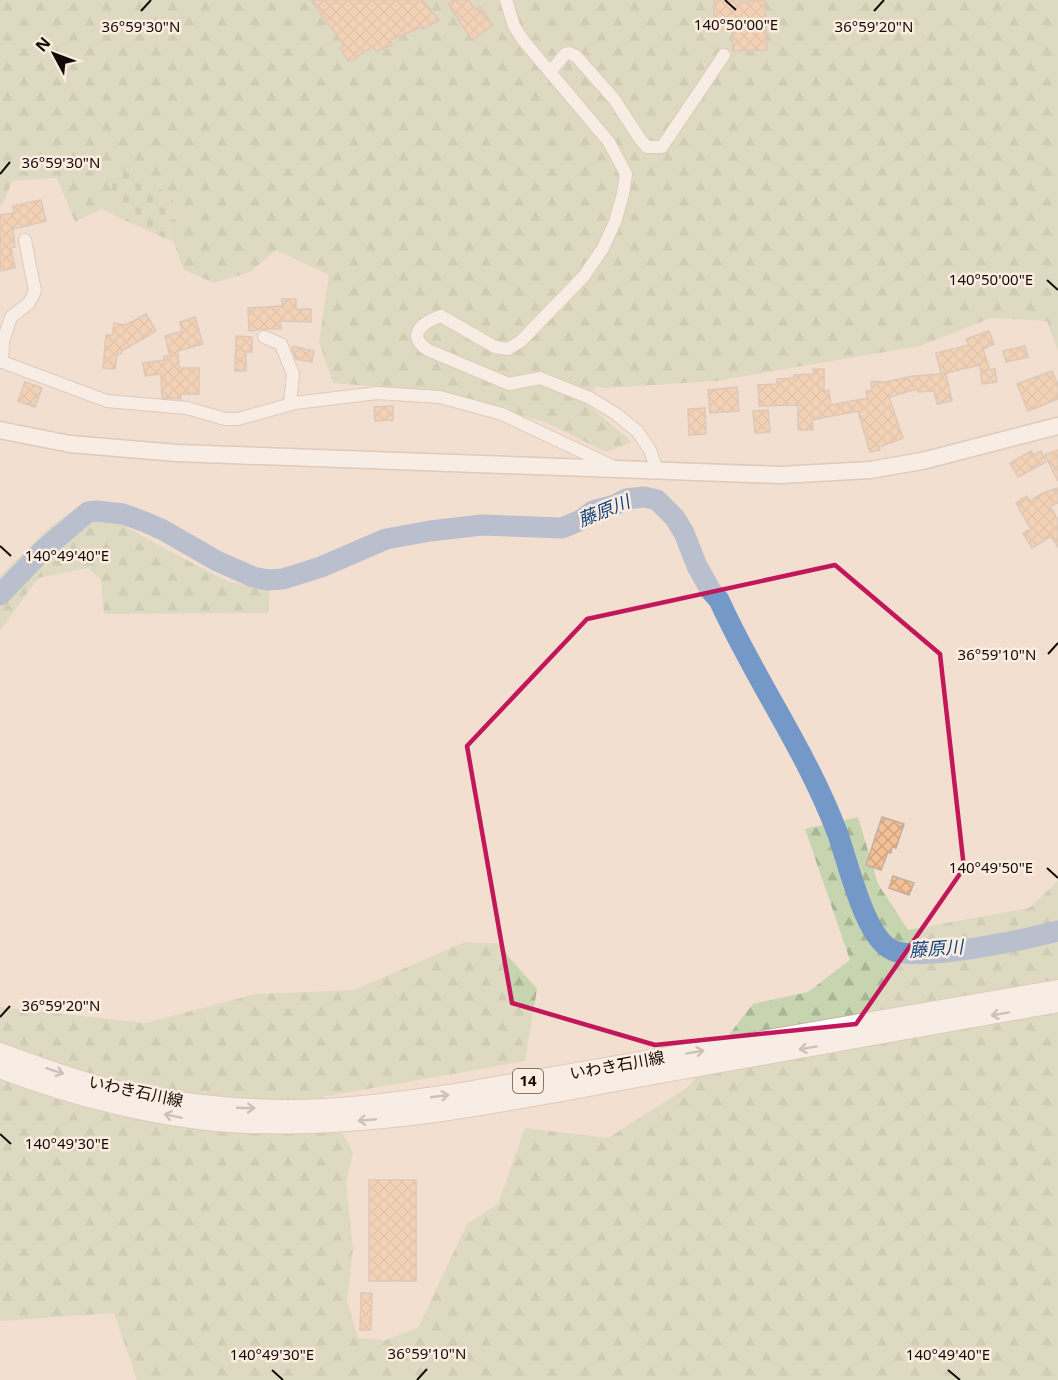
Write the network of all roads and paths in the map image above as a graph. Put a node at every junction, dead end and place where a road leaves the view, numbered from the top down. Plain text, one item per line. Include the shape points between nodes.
1 (506, 0) edge
2 (724, 55) dead end
3 (551, 71) junction
4 (25, 240) dead end
5 (264, 337) dead end
6 (1, 361) edge
7 (290, 404) junction
8 (1058, 426) edge
9 (0, 430) edge
10 (614, 468) junction
11 (657, 470) junction
12 (1058, 989) edge
13 (1058, 1004) edge
14 (0, 1052) edge
15 (0, 1070) edge

1 - 3 street via 514,26
2 - 3 street via 662,147 656,148 647,147 640,139 614,99 576,56 565,54
3 - 11 street via 609,142 626,174 615,222 603,248 584,276 550,312 521,341 507,349 479,339 441,316 419,328 416,337 419,345 428,350 509,384 540,378 590,398 637,431
4 - 6 street via 35,291 29,303 11,317
5 - 7 street via 281,344 293,374
6 - 7 street via 106,401 187,408 225,419
7 - 10 street via 377,393 440,398 502,414
8 - 11 street via 922,461 870,470 781,475
9 - 10 street via 70,444 147,451
10 - 11 street
14 -> 12 main road, いわき石川線 / 14 via 107,1087 166,1099 225,1107 326,1108 449,1094
13 -> 15 main road, いわき石川線 / 14 via 515,1100 331,1123 186,1119 66,1091

